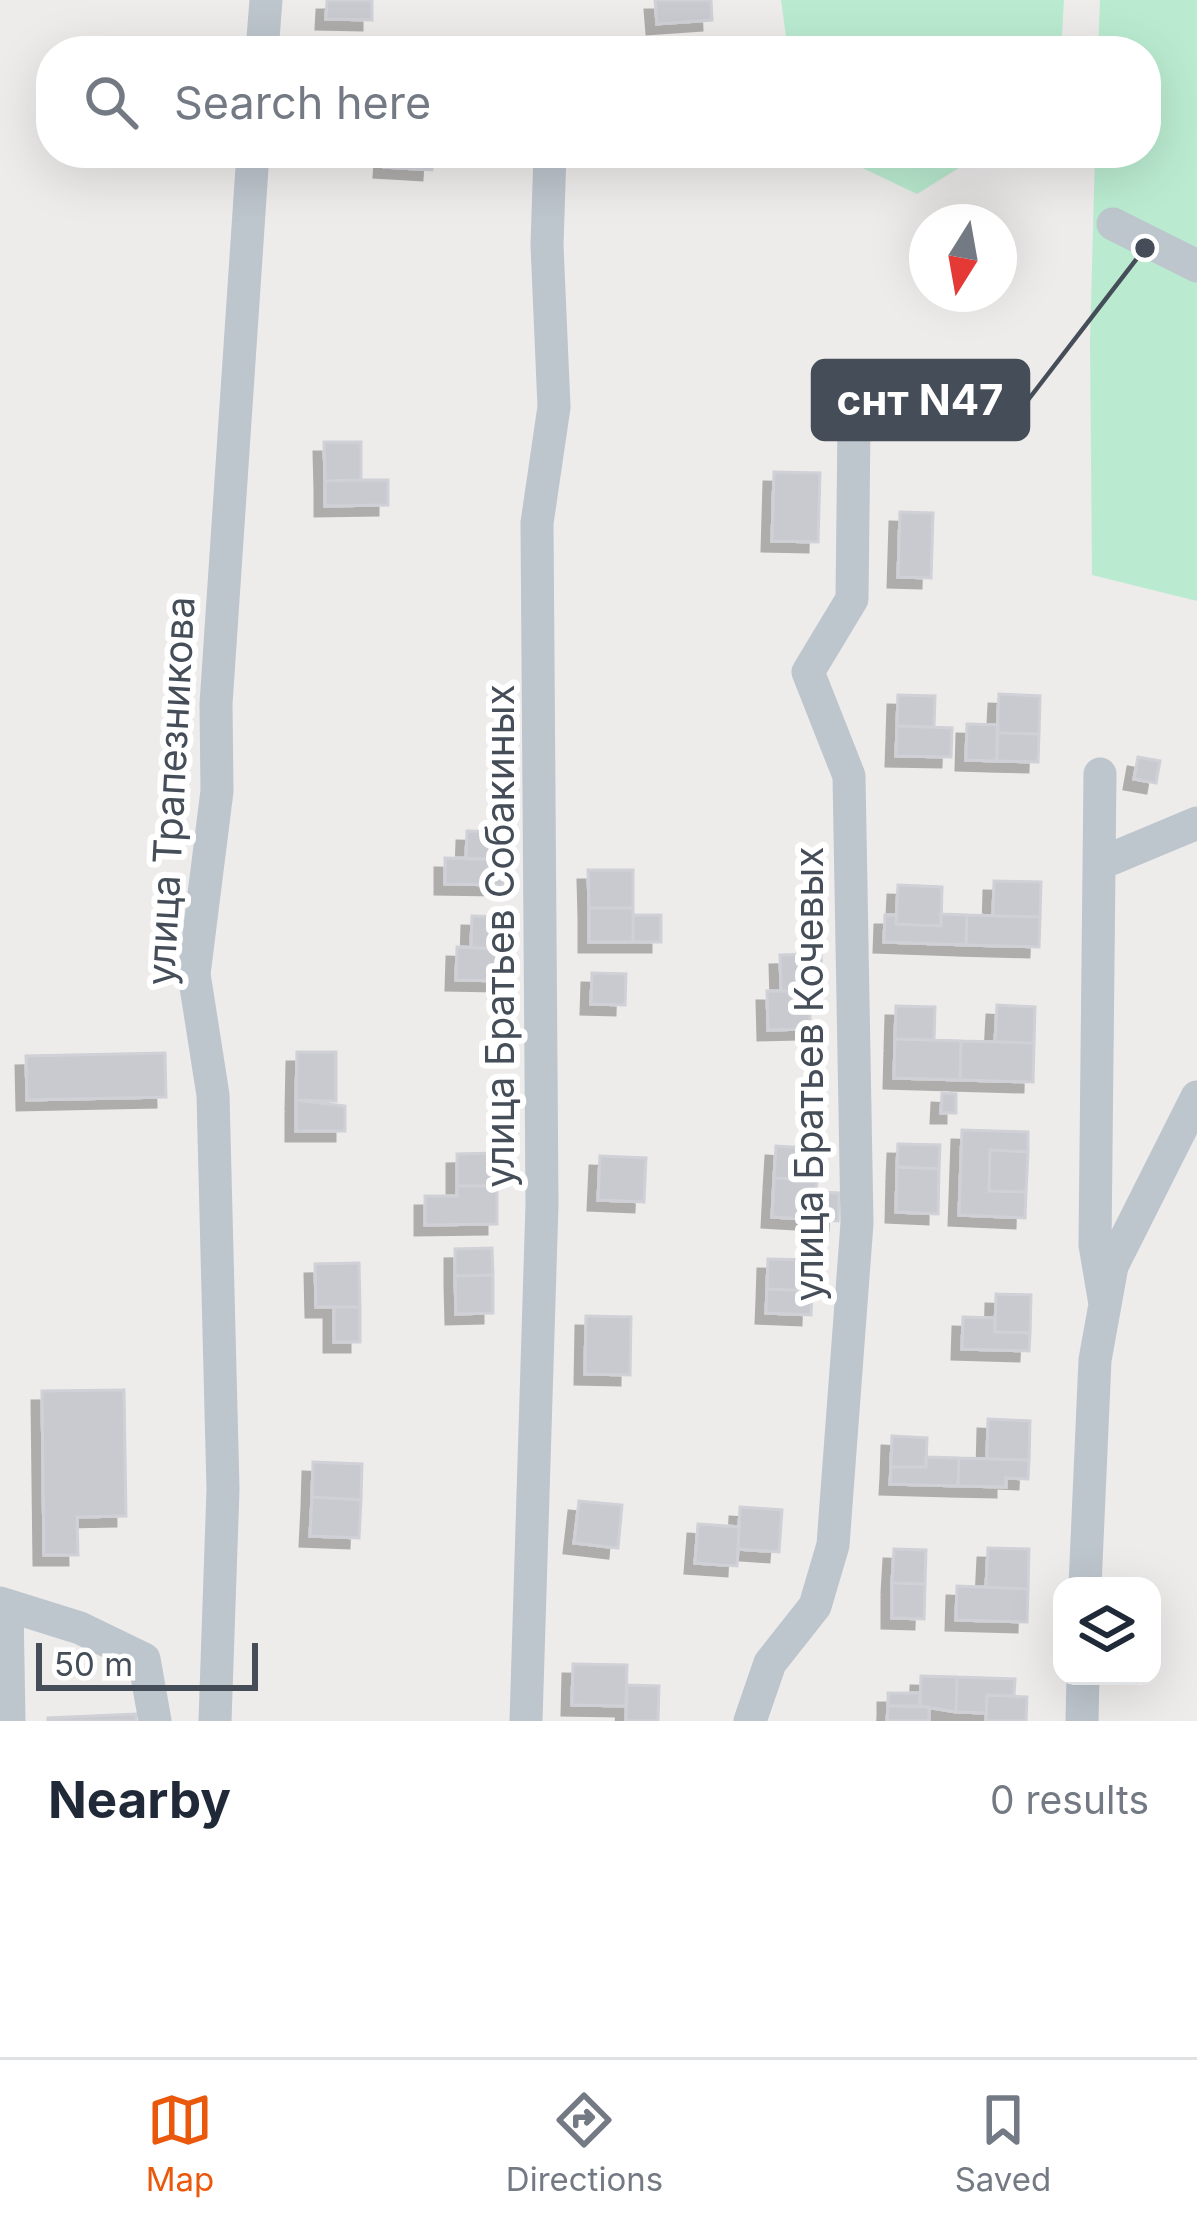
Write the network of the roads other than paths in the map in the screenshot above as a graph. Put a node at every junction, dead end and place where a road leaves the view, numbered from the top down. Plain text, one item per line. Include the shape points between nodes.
1 (266, 0) edge
2 (263, 36) edge
3 (252, 168) edge
4 (550, 168) edge
5 (1114, 224) dead end
6 (1197, 266) edge
7 (854, 424) dead end
8 (1100, 774) dead end
9 (1197, 824) edge
10 (1099, 864) junction
11 (1197, 1097) edge
12 (1105, 1304) junction
13 (1085, 1577) edge
14 (4, 1604) edge
15 (1083, 1685) edge
16 (9, 1721) edge
17 (155, 1721) edge
18 (214, 1721) edge
19 (526, 1721) edge
20 (750, 1721) edge
21 (1082, 1721) edge

1 - 2 street
3 - 18 street, улица Трапезникова via 216,704 218,791 194,974 214,1095 223,1489
4 - 19 street, улица Братьев Собакиных via 554,407 537,523 542,1204
5 - 6 street
7 - 20 street, улица Братьев Кочевых via 852,599 808,672 849,776 857,1223 833,1544 815,1606 770,1664
8 - 10 street
9 - 10 street
10 - 12 street via 1095,1245
11 - 12 street via 1112,1266
12 - 13 street
14 - 16 street
14 - 17 street via 144,1659
15 - 21 street

